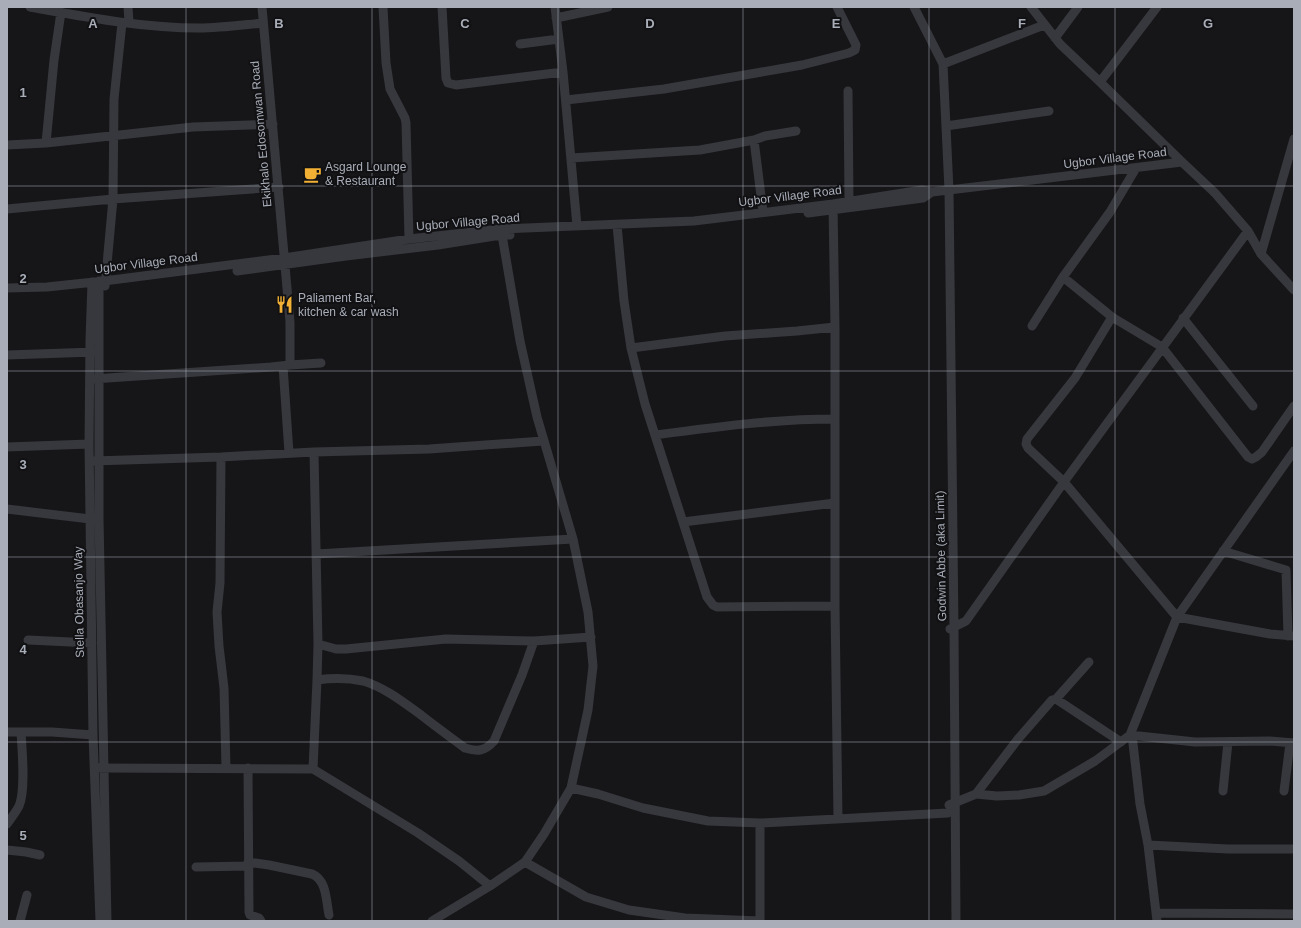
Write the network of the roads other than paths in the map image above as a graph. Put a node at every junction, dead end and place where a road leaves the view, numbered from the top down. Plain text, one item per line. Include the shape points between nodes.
1 (30, 7) edge
2 (128, 7) edge
3 (262, 7) edge
4 (383, 7) edge
5 (442, 7) edge
6 (555, 7) edge
7 (608, 7) edge
8 (837, 7) edge
9 (914, 7) edge
10 (1031, 7) edge
11 (1078, 7) edge
12 (1157, 7) edge
13 (64, 11) edge
14 (556, 18) junction
15 (125, 23) junction
16 (263, 23) junction
17 (1044, 25) junction
18 (1055, 38) junction
19 (559, 39) junction
20 (520, 44) dead end
21 (943, 64) junction
22 (563, 72) junction
23 (1100, 82) junction
24 (848, 91) dead end
25 (566, 100) junction
26 (1049, 111) dead end
27 (273, 124) junction
28 (946, 126) junction
29 (796, 131) dead end
30 (114, 136) junction
31 (754, 140) junction
32 (1294, 140) edge
33 (46, 143) junction
34 (7, 145) edge
35 (571, 158) junction
36 (1182, 162) junction
37 (1136, 168) junction
38 (279, 186) junction
39 (946, 190) junction
40 (932, 192) junction
41 (113, 199) junction
42 (849, 201) junction
43 (833, 207) junction
44 (7, 209) edge
45 (763, 212) junction
46 (577, 226) junction
47 (618, 228) junction
48 (1248, 231) junction
49 (501, 232) junction
50 (409, 239) junction
51 (1261, 254) junction
52 (284, 262) junction
53 (1063, 277) junction
54 (98, 284) junction
55 (7, 288) edge
56 (1294, 290) edge
57 (1112, 317) junction
58 (1183, 318) junction
59 (835, 326) junction
60 (1032, 326) dead end
61 (1162, 347) junction
62 (631, 348) junction
63 (94, 352) junction
64 (7, 355) edge
65 (321, 362) dead end
66 (287, 365) junction
67 (94, 379) junction
68 (1253, 406) dead end
69 (1294, 406) edge
70 (835, 419) junction
71 (655, 435) junction
72 (543, 441) junction
73 (89, 444) junction
74 (7, 447) edge
75 (1294, 451) edge
76 (314, 452) junction
77 (289, 453) junction
78 (221, 457) junction
79 (94, 461) junction
80 (1064, 482) junction
81 (835, 503) junction
82 (7, 509) edge
83 (90, 519) junction
84 (683, 522) junction
85 (573, 539) junction
86 (1223, 551) junction
87 (316, 554) junction
88 (835, 606) junction
89 (1178, 617) junction
90 (952, 628) junction
91 (1291, 636) edge
92 (591, 637) junction
93 (28, 640) dead end
94 (534, 641) junction
95 (92, 643) junction
96 (318, 644) junction
97 (1089, 662) dead end
98 (317, 680) junction
99 (1056, 699) junction
100 (7, 732) edge
101 (21, 732) junction
102 (93, 735) junction
103 (1131, 735) junction
104 (1121, 742) junction
105 (1228, 742) junction
106 (1292, 743) edge
107 (99, 768) junction
108 (226, 768) junction
109 (248, 768) junction
110 (313, 769) junction
111 (571, 788) junction
112 (1223, 791) dead end
113 (1284, 792) dead end
114 (976, 794) junction
115 (950, 808) junction
116 (838, 819) junction
117 (760, 823) junction
118 (7, 824) edge
119 (1148, 845) junction
120 (7, 850) edge
121 (1294, 850) edge
122 (40, 855) dead end
123 (526, 862) junction
124 (248, 864) junction
125 (196, 867) dead end
126 (490, 886) junction
127 (27, 895) dead end
128 (1294, 914) edge
129 (329, 915) dead end
130 (1156, 917) edge
131 (20, 921) edge
132 (100, 921) edge
133 (107, 921) edge
134 (261, 921) edge
135 (434, 921) edge
136 (760, 921) edge
137 (951, 921) edge
138 (956, 921) edge

1 - 13 street
2 - 15 street, Stella Obasanjo Way
3 - 16 street, Ekikhalo Edosomwan Road
4 - 50 street via 390,89 406,123
5 - 22 street via 448,83 456,85
6 - 14 street
7 - 14 street
8 - 25 street via 856,45 855,50 849,54 802,65 664,89
9 - 21 street
10 - 17 street
11 - 18 street
12 - 23 street
13 - 15 street
13 - 33 street via 54,60
14 - 19 street
15 - 16 street via 200,28
15 - 30 street, Stella Obasanjo Way via 114,99
16 - 27 street, Ekikhalo Edosomwan Road
17 - 18 street
17 - 21 street
18 - 23 street
19 - 20 street
19 - 22 street
21 - 28 street, Godwin Abbe (aka Limit)
22 - 25 street
23 - 36 street
24 - 42 street
25 - 35 street
26 - 28 street
27 - 30 street via 193,127
27 - 38 street, Ekikhalo Edosomwan Road
28 - 39 street, Godwin Abbe (aka Limit)
29 - 31 street
30 - 33 street
30 - 41 street, Stella Obasanjo Way
31 - 35 street via 700,150
31 - 45 street
32 - 51 street
33 - 34 street
35 - 46 street
36 - 37 street, Ugbor Village Road
36 - 48 street via 1215,193
37 - 39 street, Ugbor Village Road
37 - 53 street via 1110,212
38 - 41 street
38 - 52 street, Ekikhalo Edosomwan Road
39 - 40 street, Ugbor Village Road
39 - 90 street, Godwin Abbe (aka Limit)
40 - 42 street, Ugbor Village Road via 922,190
40 - 43 street, Ugbor Village Road via 923,198
41 - 44 street
41 - 54 street, Stella Obasanjo Way
42 - 43 street, Ugbor Village Road
43 - 45 street, Ugbor Village Road
43 - 47 street, Ugbor Village Road via 695,226
43 - 59 street
45 - 47 street, Ugbor Village Road
46 - 47 street, Ugbor Village Road
46 - 49 street, Ugbor Village Road
47 - 49 street, Ugbor Village Road
47 - 62 street via 624,302
48 - 51 street
48 - 58 street
49 - 50 street, Ugbor Village Road
49 - 52 street, Ugbor Village Road via 438,245
49 - 72 street via 520,341
50 - 52 street, Ugbor Village Road
51 - 56 street
52 - 54 street, Ugbor Village Road
52 - 66 street, Ekikhalo Edosomwan Road via 290,322
53 - 57 street
53 - 60 street
54 - 55 street, Ugbor Village Road
54 - 63 street, Stella Obasanjo Way
57 - 61 street
57 - 80 street via 1075,378 1027,439 1028,448
58 - 61 street
58 - 68 street
59 - 62 street
59 - 70 street
61 - 69 street via 1252,459 1262,452
61 - 80 street
62 - 71 street
63 - 64 street
63 - 67 street, Stella Obasanjo Way
65 - 66 street
66 - 67 street
66 - 77 street, Ekikhalo Edosomwan Road
67 - 73 street, Stella Obasanjo Way
67 - 79 street
70 - 71 street via 737,425
70 - 81 street
71 - 84 street
72 - 76 street via 429,449
72 - 85 street
73 - 74 street
73 - 79 street, Stella Obasanjo Way
75 - 86 street
76 - 77 street
76 - 87 street
77 - 78 street
78 - 79 street
78 - 108 street via 220,583 217,612 224,688
79 - 83 street, Stella Obasanjo Way
79 - 107 street
80 - 89 street
80 - 90 street via 966,621
81 - 84 street
81 - 88 street
82 - 83 street
83 - 95 street, Stella Obasanjo Way
84 - 88 street via 707,597 717,607
85 - 87 street
85 - 92 street
86 - 89 street
86 - 91 street via 1286,570
87 - 96 street
88 - 116 street
89 - 91 street
89 - 103 street
90 - 115 street, Godwin Abbe (aka Limit)
92 - 94 street
92 - 111 street via 592,666 588,710
93 - 95 street
94 - 96 street via 446,640 336,649
94 - 98 street via 494,741 480,750 465,748 389,693 372,685 362,681 331,678
95 - 102 street, Stella Obasanjo Way
96 - 98 street
97 - 99 street
98 - 110 street
99 - 104 street
99 - 114 street via 1052,700 1018,739
100 - 101 street
101 - 102 street
101 - 118 street via 22,794 19,806
102 - 107 street, Stella Obasanjo Way
103 - 104 street
103 - 105 street via 1195,742
103 - 119 street
104 - 114 street via 1095,761 1044,791 1020,795
105 - 106 street
105 - 112 street
106 - 113 street
107 - 108 street
107 - 132 street, Stella Obasanjo Way
107 - 133 street
108 - 109 street
109 - 110 street
109 - 124 street
110 - 126 street via 418,833
111 - 117 street via 643,808 708,821
111 - 123 street
114 - 115 street
115 - 116 street
115 - 137 street, Godwin Abbe (aka Limit)
115 - 138 street, Godwin Abbe (aka Limit)
116 - 117 street
117 - 136 street
119 - 121 street
119 - 130 street
120 - 122 street
123 - 126 street
123 - 136 street via 586,897 629,910 685,918
124 - 125 street
124 - 129 street via 269,865 317,876 323,883
124 - 134 street via 249,912
126 - 135 street
127 - 131 street
128 - 130 street

